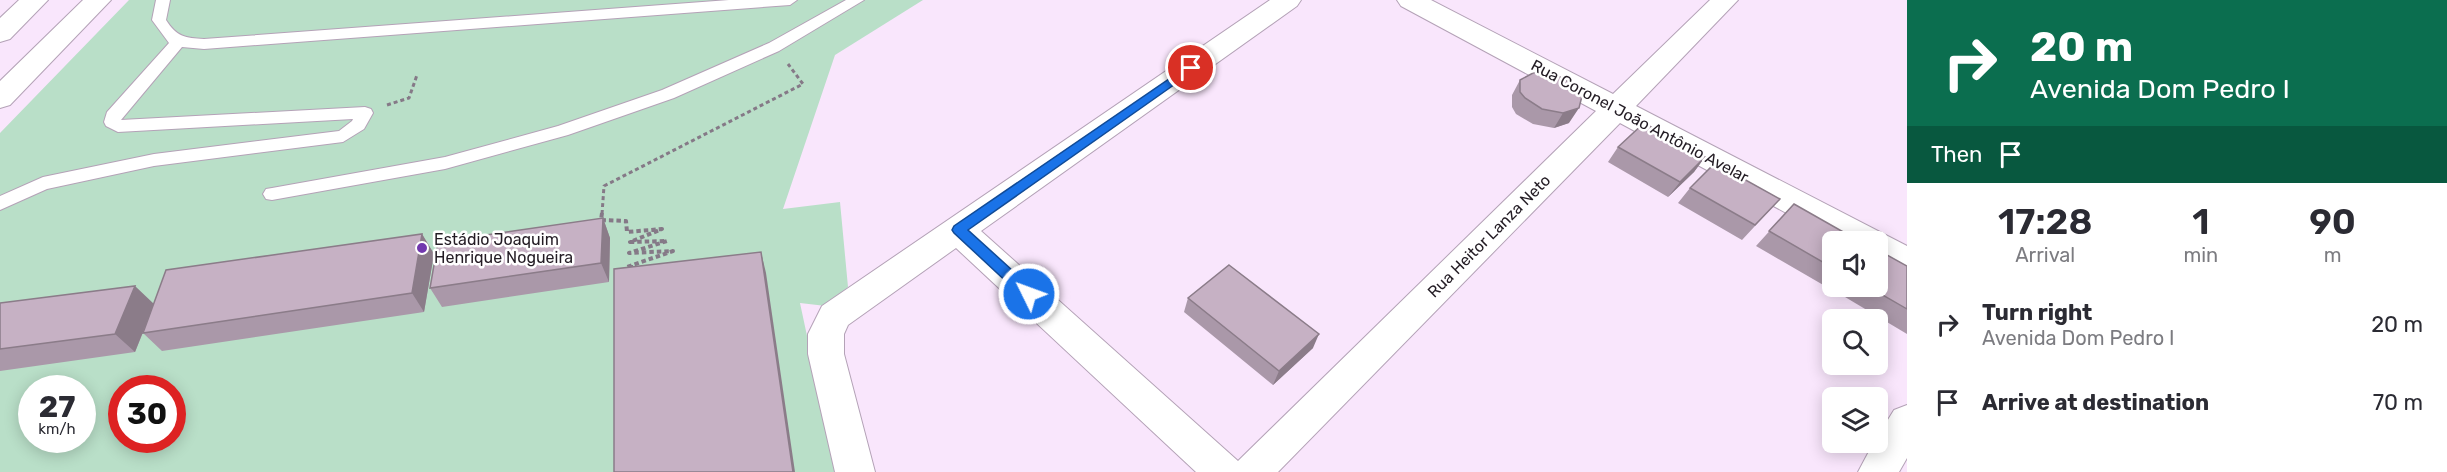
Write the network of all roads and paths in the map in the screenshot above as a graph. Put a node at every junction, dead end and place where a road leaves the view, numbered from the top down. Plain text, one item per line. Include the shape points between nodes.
1 (35, 0) edge
2 (98, 0) edge
3 (163, 0) edge
4 (790, 0) edge
5 (857, 0) edge
6 (1288, 0) edge
7 (1410, 0) edge
8 (1725, 0) edge
9 (0, 33) edge
10 (178, 42) junction
11 (774, 47) junction
12 (417, 75) dead end
13 (0, 98) edge
14 (1617, 109) junction
15 (365, 113) junction
16 (272, 195) dead end
17 (0, 203) edge
18 (958, 230) junction
19 (1849, 231) edge
20 (1888, 251) edge
21 (1907, 261) edge
22 (638, 268) edge
23 (1907, 422) edge
24 (855, 472) edge
25 (1223, 472) edge
26 (1252, 472) edge
27 (1878, 472) edge

1 - 9 main road
2 - 13 main road
3 - 10 lane via 159,20 169,38
4 - 10 lane via 204,44
5 - 11 lane
6 - 18 main road
7 - 14 main road, Rua Coronel João Antônio Avelar
8 - 14 main road, Rua Heitor Lanza Neto
10 - 15 lane via 112,122 118,126
11 - 16 lane via 668,94 562,131 445,163
11 - 22 path via 803,84 604,186 601,220 626,220 627,232 662,228 630,242 667,241 629,253 673,251 627,267
12 - 15 path via 409,98
14 - 19 main road, Rua Coronel João Antônio Avelar
14 - 26 main road, Rua Heitor Lanza Neto
15 - 17 lane via 358,125 343,136 154,160 43,183
18 - 24 main road via 834,316 826,334 826,354
18 - 25 main road
20 - 21 main road
23 - 27 main road

